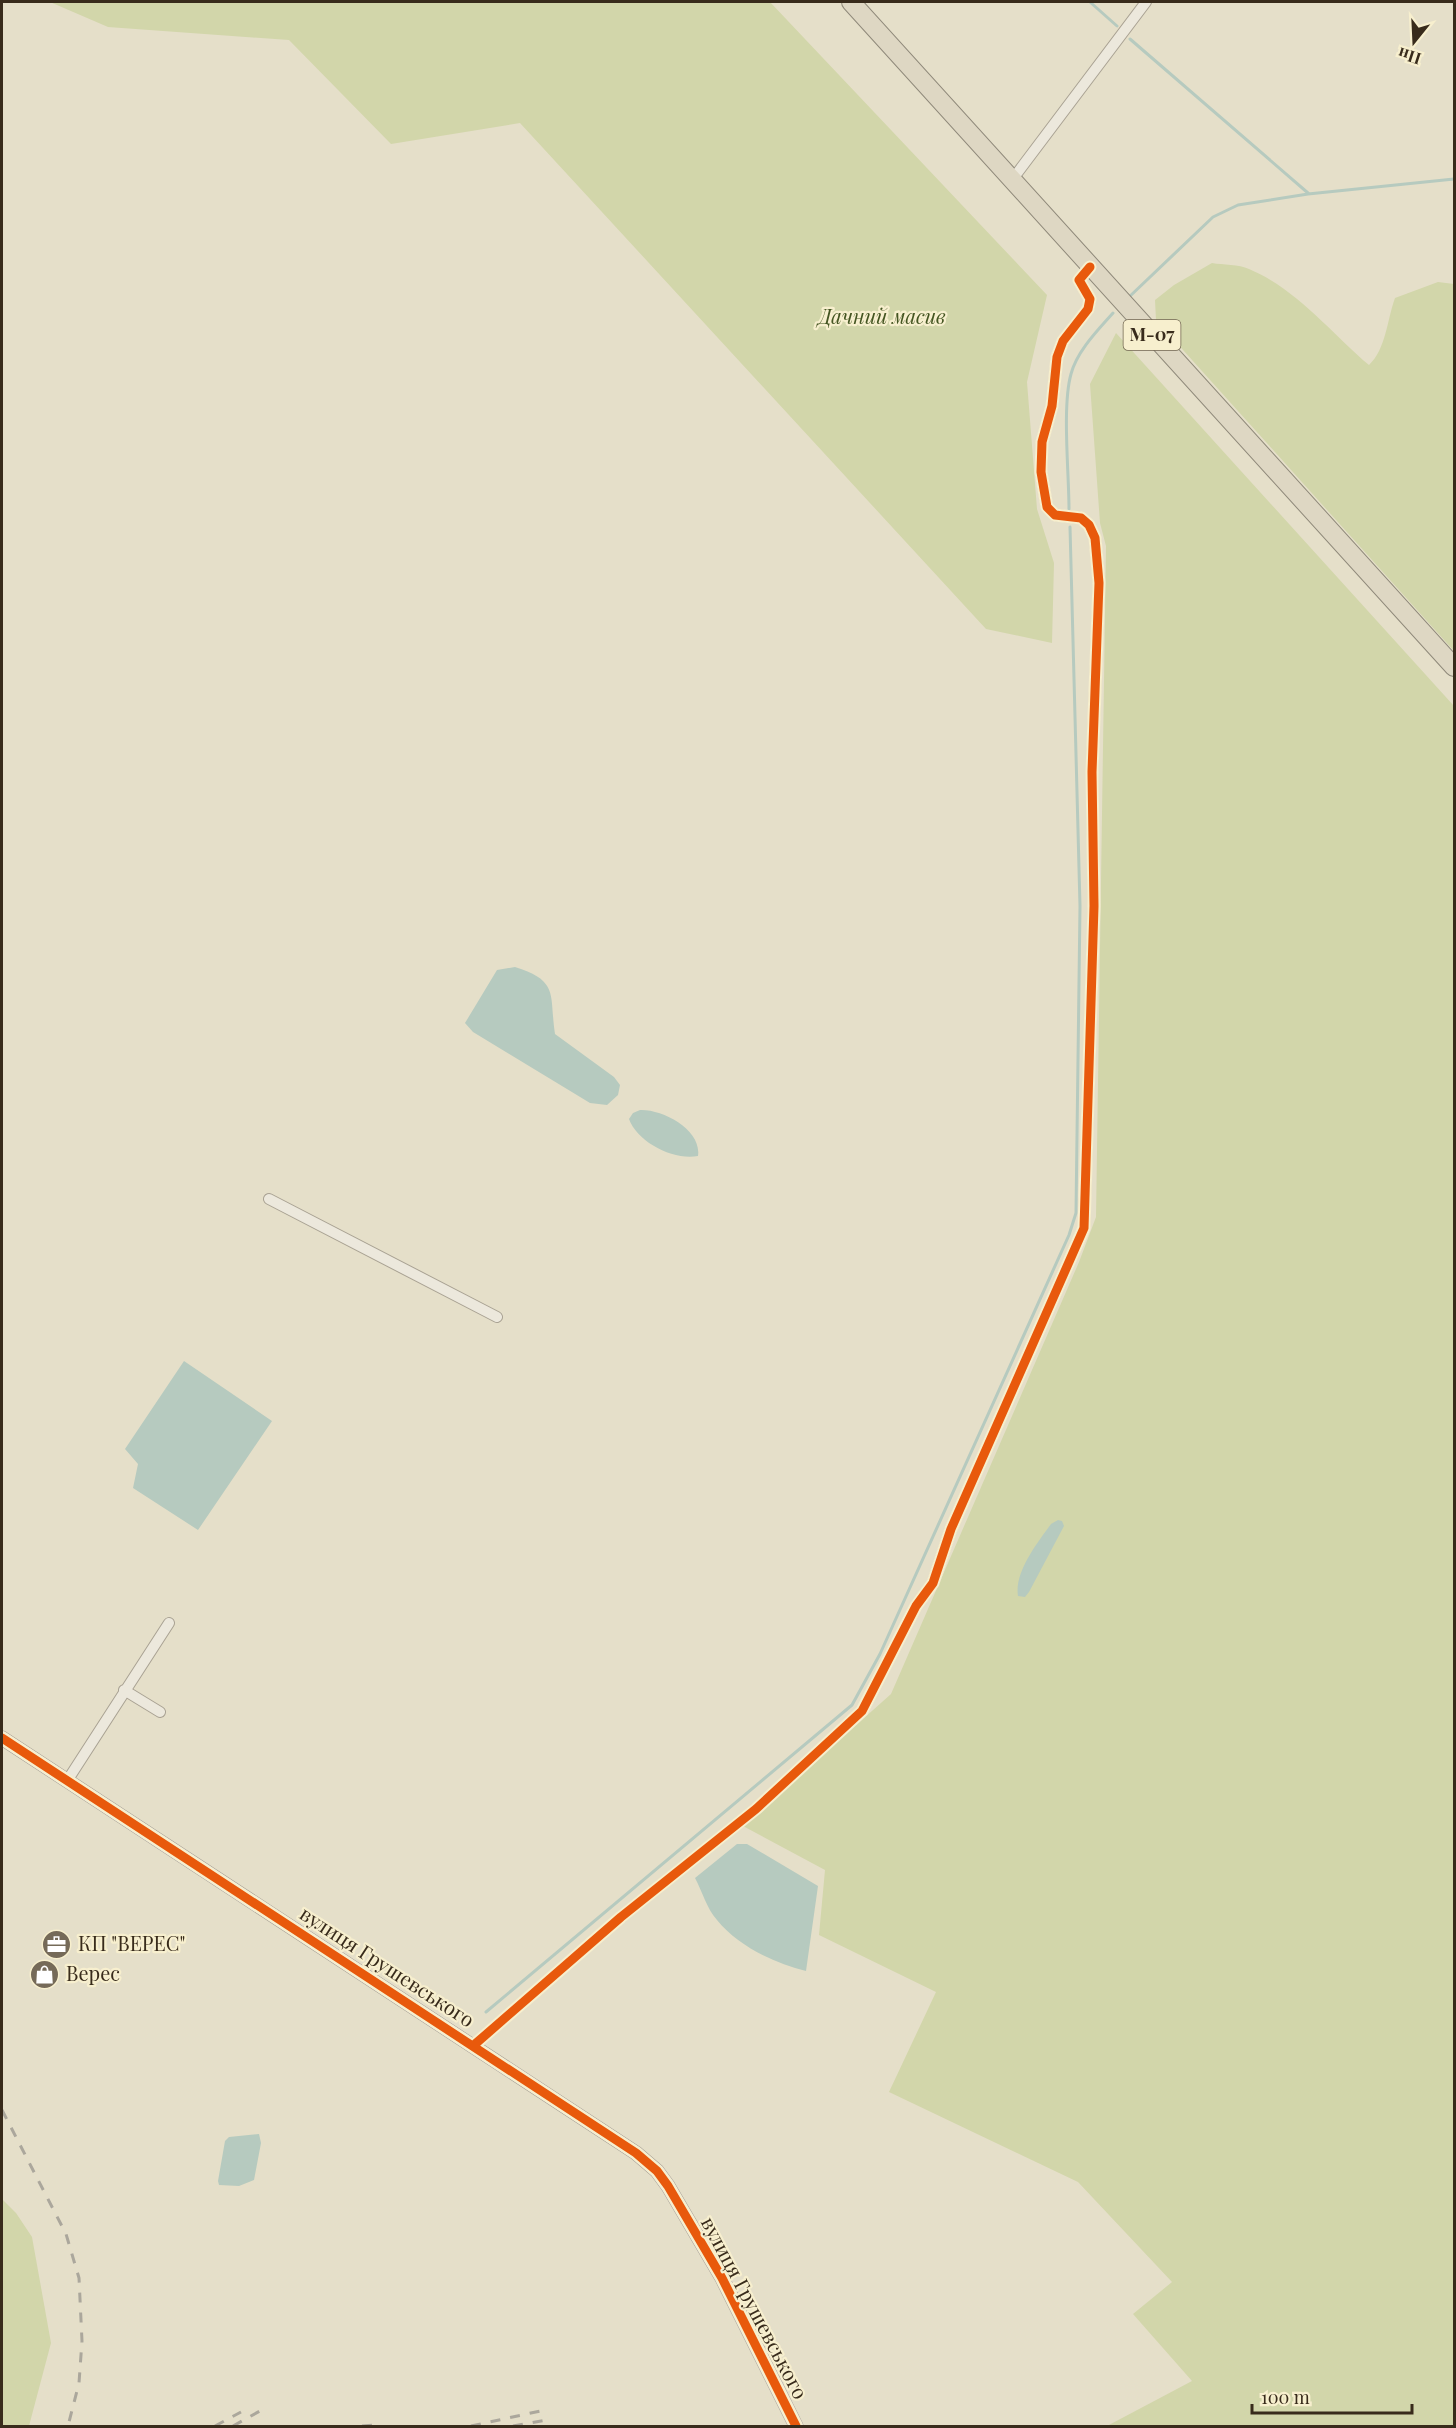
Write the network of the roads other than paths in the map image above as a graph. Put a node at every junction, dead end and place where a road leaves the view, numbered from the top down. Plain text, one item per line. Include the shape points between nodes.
1 (851, 2) edge
2 (1146, 2) edge
3 (1012, 180) junction
4 (1090, 267) junction
5 (1455, 667) edge
6 (269, 1199) dead end
7 (497, 1317) dead end
8 (169, 1623) dead end
9 (124, 1690) junction
10 (160, 1712) dead end
11 (2, 1738) edge
12 (67, 1781) junction
13 (474, 2045) junction
14 (796, 2427) edge

1 - 3 highway, М-07
2 - 3 street
3 - 4 highway, М-07
4 - 5 highway, М-07
4 - 13 street via 1079,280 1090,299 1088,309 1071,327 1057,357 1052,406 1042,442 1041,472 1047,507 1055,515 1081,518 1089,525 1095,538 1099,582 1084,1228 951,1529 933,1583 916,1606 862,1711 750,1814 621,1917
6 - 7 street
8 - 9 street
9 - 10 street
9 - 12 street
11 - 12 street, вулиця Грушевського
12 - 13 street, вулиця Грушевського
13 - 14 street, вулиця Грушевського via 636,2153 657,2172 722,2278

